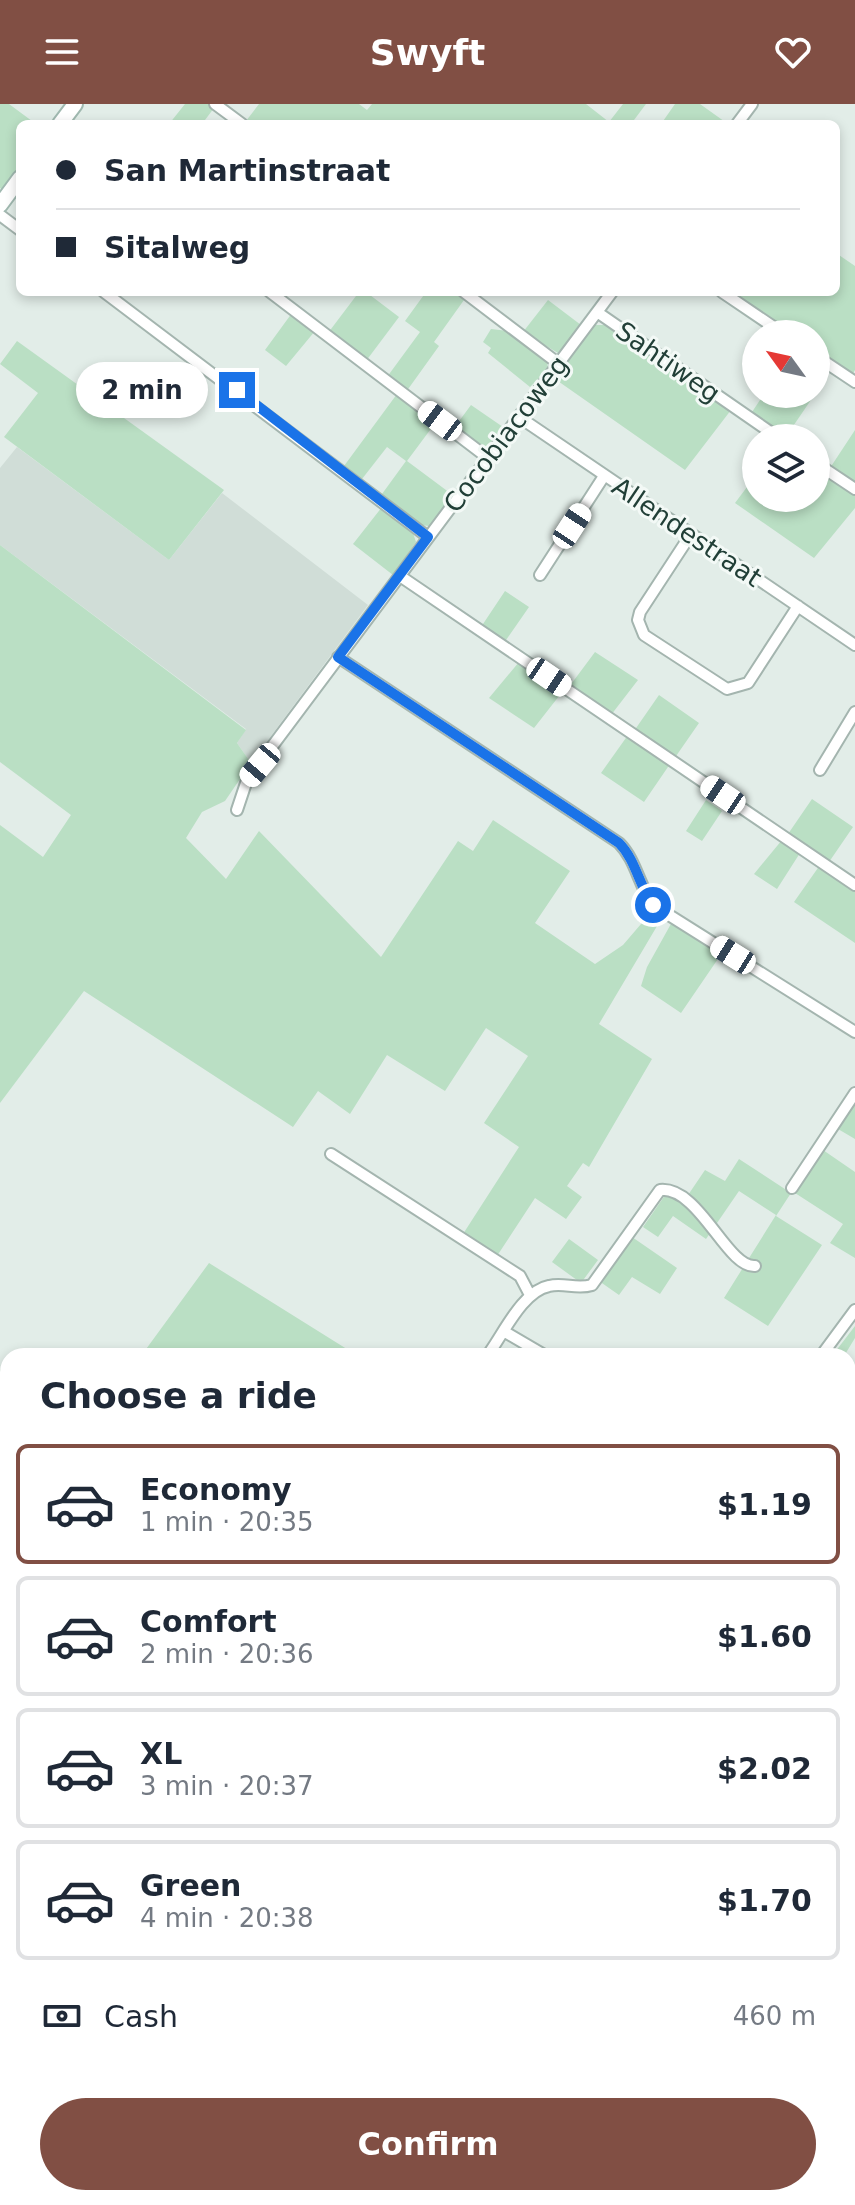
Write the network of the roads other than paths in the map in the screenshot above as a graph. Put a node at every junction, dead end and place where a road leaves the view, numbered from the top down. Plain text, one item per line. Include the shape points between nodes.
1 (215, 104) edge
2 (237, 120) edge
3 (16, 183) edge
4 (0, 205) edge
5 (109, 296) edge
6 (275, 296) edge
7 (469, 296) edge
8 (609, 296) edge
9 (728, 296) edge
10 (597, 312) junction
11 (763, 320) edge
12 (559, 364) junction
13 (830, 365) edge
14 (855, 382) edge
15 (519, 417) junction
16 (759, 424) edge
17 (488, 458) junction
18 (830, 472) edge
19 (604, 476) junction
20 (855, 489) edge
21 (691, 534) junction
22 (428, 537) junction
23 (540, 575) dead end
24 (400, 576) junction
25 (798, 606) junction
26 (855, 645) edge
27 (338, 657) junction
28 (855, 712) edge
29 (820, 770) dead end
30 (237, 810) dead end
31 (855, 885) edge
32 (855, 1032) edge
33 (855, 1093) edge
34 (331, 1154) dead end
35 (792, 1188) dead end
36 (755, 1266) dead end
37 (530, 1295) junction
38 (854, 1313) edge
39 (505, 1332) junction
40 (493, 1348) edge
41 (532, 1348) edge
42 (827, 1348) edge

1 - 2 street
3 - 4 street
5 - 22 street
6 - 17 street
7 - 12 street
8 - 10 street, Cocobiacoweg
9 - 11 street
10 - 12 street, Cocobiacoweg
10 - 16 street, Sahtiweg
12 - 15 street, Cocobiacoweg
13 - 14 street
15 - 17 street, Cocobiacoweg
15 - 19 street, Allendestraat
17 - 22 street, Cocobiacoweg
18 - 20 street
19 - 21 street, Allendestraat
19 - 23 street
21 - 25 street, Allendestraat
21 - 25 street via 640,612 644,635 734,689 748,683
22 - 24 street, Cocobiacoweg
24 - 27 street, Cocobiacoweg
24 - 31 street
25 - 26 street, Allendestraat
27 - 30 street, Cocobiacoweg via 247,780
27 - 32 street via 619,843 653,905
28 - 29 street
33 - 35 street
34 - 37 street via 520,1276
36 - 37 street via 739,1261 711,1223 664,1189 592,1285 545,1286
37 - 39 street
38 - 42 street
39 - 40 street
39 - 41 street

